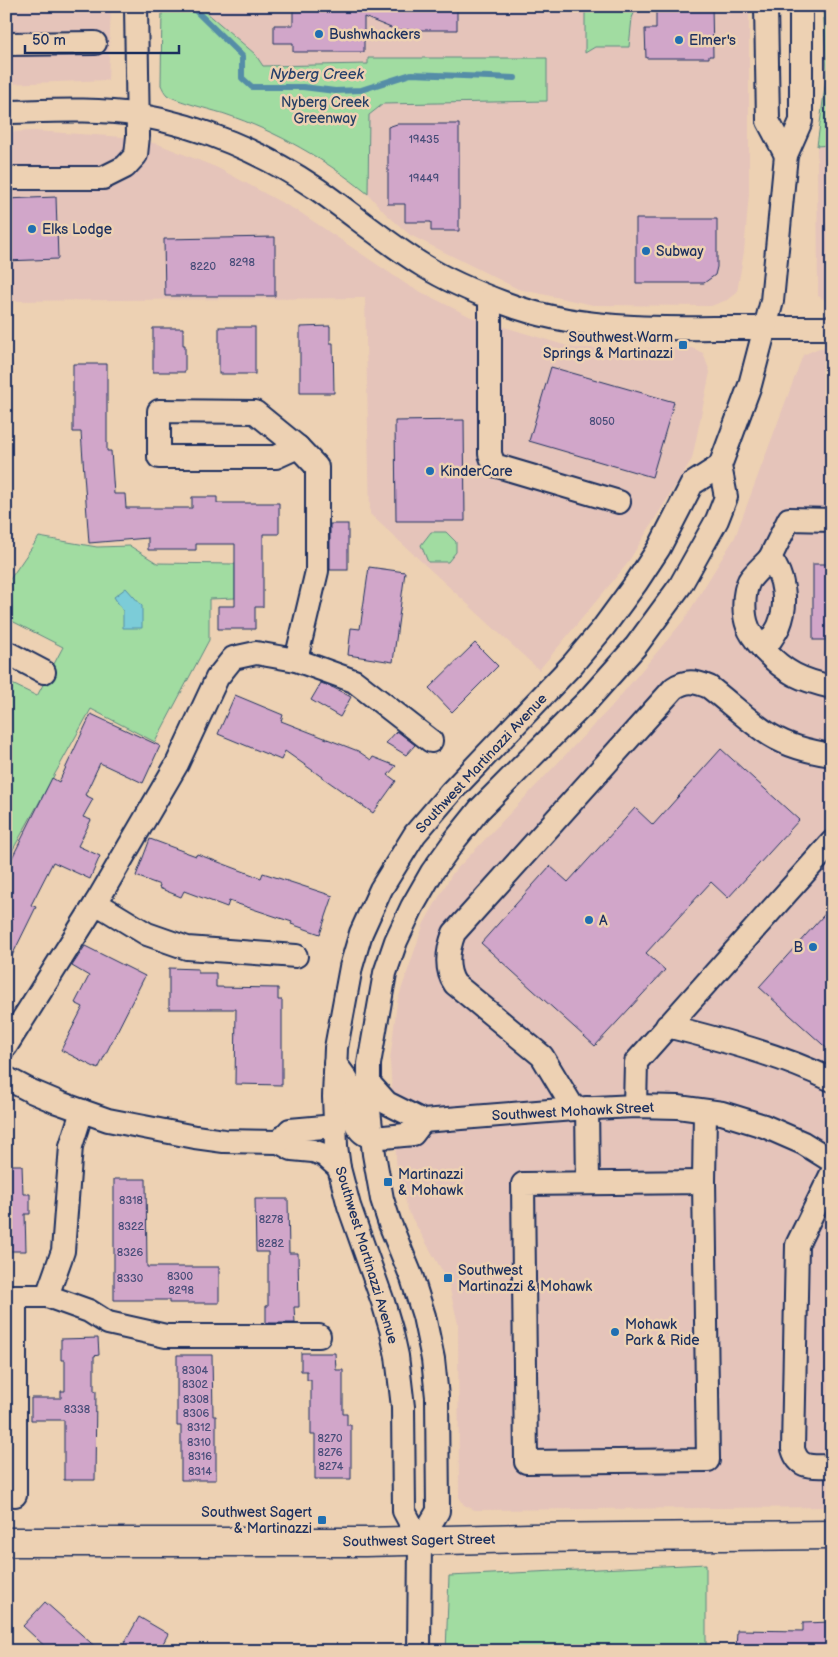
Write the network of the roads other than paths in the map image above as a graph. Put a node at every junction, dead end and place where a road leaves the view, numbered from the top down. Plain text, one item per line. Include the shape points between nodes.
1 (136, 6) edge
2 (766, 6) edge
3 (800, 6) edge
4 (6, 44) edge
5 (95, 44) dead end
6 (6, 112) edge
7 (138, 115) junction
8 (786, 155) junction
9 (6, 178) edge
10 (490, 298) junction
11 (765, 328) junction
12 (832, 328) edge
13 (298, 447) junction
14 (720, 466) junction
15 (619, 502) dead end
16 (832, 520) edge
17 (770, 558) junction
18 (764, 650) junction
19 (6, 652) edge
20 (296, 660) junction
21 (44, 672) dead end
22 (832, 687) edge
23 (431, 741) dead end
24 (832, 755) edge
25 (832, 842) edge
26 (96, 903) junction
27 (296, 956) dead end
28 (668, 1026) junction
29 (6, 1046) edge
30 (335, 1063) junction
31 (6, 1078) edge
32 (832, 1080) edge
33 (369, 1083) junction
34 (635, 1106) junction
35 (581, 1108) junction
36 (82, 1111) junction
37 (705, 1111) junction
38 (424, 1121) junction
39 (335, 1126) junction
40 (372, 1136) junction
41 (279, 1142) junction
42 (832, 1161) edge
43 (339, 1168) junction
44 (832, 1173) edge
45 (704, 1182) junction
46 (588, 1183) junction
47 (11, 1296) edge
48 (47, 1296) junction
49 (319, 1336) dead end
50 (832, 1466) edge
51 (15, 1495) dead end
52 (832, 1535) edge
53 (420, 1540) junction
54 (6, 1542) edge
55 (419, 1651) edge

1 - 7 street
2 - 8 street via 768,121
3 - 8 street via 801,121
4 - 5 street
6 - 7 street via 76,111
7 - 9 street via 136,155 125,167 103,178
7 - 10 street via 207,134 275,164 316,188 425,267
8 - 11 street via 772,301
10 - 11 street via 556,319 609,326
10 - 15 street via 490,454 494,465
11 - 12 street
11 - 14 street via 750,385
13 - 13 street via 255,412 160,411 158,457 276,457
13 - 20 street via 317,467 317,571
14 - 30 street, Southwest Martinazzi Avenue via 692,484 660,548 603,628 451,792 404,851 381,889 361,933 349,974
14 - 33 street via 726,497 698,555 659,616 588,700 479,810 432,872 412,907 385,974 373,1037
16 - 17 street via 789,519
17 - 18 street via 784,586 784,603 779,625
17 - 18 street via 750,580 745,592 748,627
18 - 22 street via 778,665 802,680
19 - 21 street
20 - 23 street via 354,681
20 - 26 street via 256,653 233,658 217,678 177,764
24 - 35 street via 802,749 770,735 709,687 698,682 682,682 454,933 449,963 455,984 542,1056
25 - 28 street
26 - 27 street via 147,934 186,948
26 - 29 street
28 - 32 street via 723,1040
28 - 34 street via 636,1062
30 - 39 street, Southwest Martinazzi Avenue
30 - 40 street via 350,1087 351,1106 359,1128
31 - 36 street via 31,1092
33 - 38 street, Southwest Mohawk Street via 387,1104
33 - 40 street
34 - 35 street, Southwest Mohawk Street
34 - 37 street, Southwest Mohawk Street
35 - 38 street, Southwest Mohawk Street
35 - 46 street
36 - 41 street via 108,1120 194,1138
36 - 48 street via 71,1146 63,1251
37 - 42 street, Southwest Mohawk Street via 764,1126 803,1143
37 - 45 street
38 - 40 street via 413,1134
39 - 41 street via 290,1130
39 - 43 street, Southwest Martinazzi Avenue
40 - 53 street via 382,1199 424,1316 436,1379 438,1511
41 - 43 street via 292,1150 324,1155
43 - 53 street, Southwest Martinazzi Avenue via 391,1328 402,1391 404,1511
44 - 50 street via 796,1245 793,1449 796,1458 808,1466
45 - 46 street
45 - 46 street via 708,1460 526,1462 523,1184
47 - 48 street
47 - 51 street
48 - 49 street via 89,1311 108,1323 166,1336
52 - 53 main road, Southwest Sagert Street
53 - 54 main road, Southwest Sagert Street
53 - 55 street, Southwest Martinazzi Avenue

